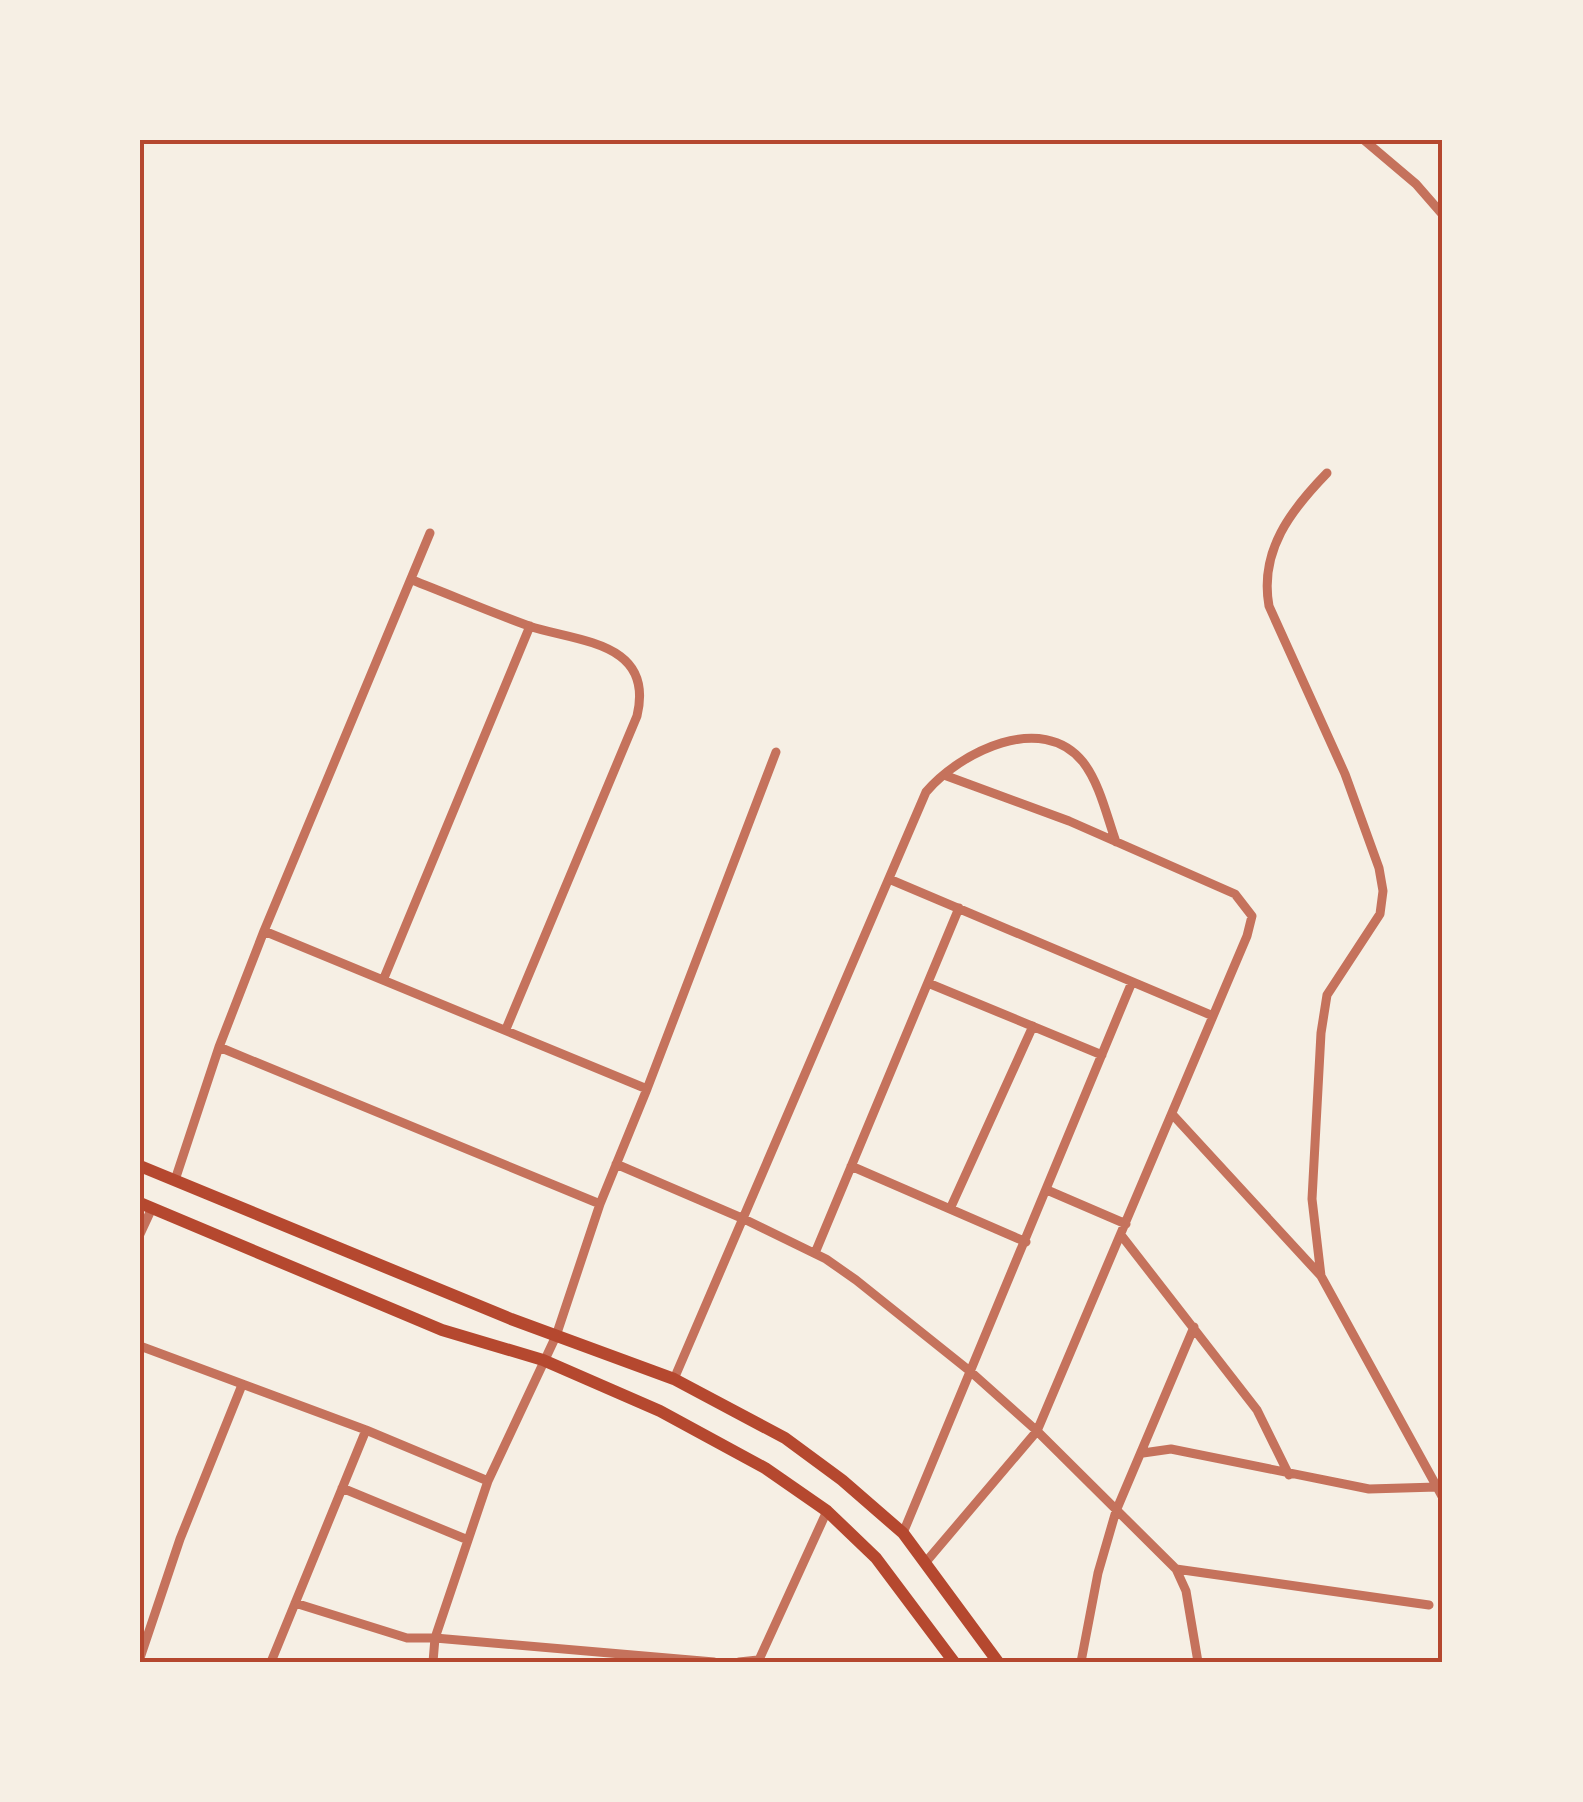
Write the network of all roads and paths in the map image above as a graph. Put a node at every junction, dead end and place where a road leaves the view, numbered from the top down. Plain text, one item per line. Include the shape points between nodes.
1 (1364, 140) edge
2 (1443, 215) edge
3 (1327, 473) dead end
4 (430, 533) dead end
5 (412, 580) junction
6 (530, 626) junction
7 (776, 752) dead end
8 (944, 775) junction
9 (1116, 842) junction
10 (888, 879) junction
11 (959, 908) junction
12 (264, 931) junction
13 (384, 978) junction
14 (1132, 982) junction
15 (928, 983) junction
16 (1213, 1016) junction
17 (1033, 1026) junction
18 (506, 1029) junction
19 (219, 1047) junction
20 (1102, 1055) junction
21 (646, 1089) junction
22 (1172, 1114) junction
23 (616, 1164) junction
24 (140, 1166) edge
25 (852, 1166) junction
26 (175, 1180) junction
27 (1047, 1190) junction
28 (600, 1204) junction
29 (146, 1205) edge
30 (950, 1209) junction
31 (744, 1218) junction
32 (1126, 1224) junction
33 (140, 1234) edge
34 (1121, 1234) junction
35 (1026, 1242) junction
36 (815, 1253) junction
37 (1320, 1276) junction
38 (1194, 1327) junction
39 (556, 1336) junction
40 (140, 1346) edge
41 (543, 1360) junction
42 (972, 1372) junction
43 (674, 1379) junction
44 (242, 1385) junction
45 (366, 1430) junction
46 (1037, 1431) junction
47 (1143, 1453) junction
48 (1289, 1475) junction
49 (488, 1481) junction
50 (1436, 1487) junction
51 (342, 1488) junction
52 (1443, 1498) edge
53 (827, 1511) junction
54 (1116, 1511) junction
55 (902, 1533) junction
56 (468, 1540) junction
57 (925, 1563) junction
58 (1176, 1569) junction
59 (295, 1604) junction
60 (1429, 1605) dead end
61 (434, 1638) junction
62 (140, 1658) edge
63 (758, 1661) edge
64 (271, 1662) edge
65 (433, 1662) edge
66 (714, 1662) edge
67 (739, 1662) edge
68 (954, 1662) edge
69 (998, 1662) edge
70 (1081, 1662) edge
71 (1198, 1662) edge

1 - 2 street
3 - 37 street via 1280,530 1266,586 1345,774 1383,892 1380,914 1327,996 1312,1200
4 - 5 street
5 - 6 street
5 - 12 street
6 - 13 street
6 - 18 street via 606,647 627,662 639,681 640,700
7 - 21 street
8 - 9 street
8 - 9 street via 1014,738 1060,744 1082,762
8 - 10 street via 926,792
9 - 16 street via 1235,894 1250,911 1247,936
10 - 11 street
10 - 31 street
11 - 14 street
11 - 15 street
12 - 13 street
12 - 19 street
13 - 18 street
14 - 16 street
14 - 20 street
15 - 17 street
15 - 25 street
16 - 22 street
17 - 20 street
17 - 30 street
18 - 21 street
19 - 26 street
19 - 28 street
20 - 27 street
21 - 23 street
22 - 32 street
22 - 37 street
23 - 28 street
23 - 31 street
24 - 26 main road
25 - 30 street
25 - 36 street
26 - 39 main road
27 - 32 street
27 - 35 street
28 - 39 street
29 - 33 street
29 - 41 main road via 442,1330
30 - 35 street
31 - 36 street
31 - 43 street
32 - 34 street
34 - 38 street
34 - 46 street
35 - 42 street
36 - 42 street
37 - 50 street
38 - 47 street
38 - 48 street via 1257,1410
39 - 41 street
39 - 43 main road
40 - 44 street
41 - 49 street
41 - 53 main road via 660,1411 765,1468
42 - 46 street
42 - 55 street
43 - 55 main road via 785,1438
44 - 45 street
44 - 62 street
45 - 49 street
45 - 51 street
46 - 54 street
46 - 57 street
47 - 48 street via 1171,1449
47 - 54 street
48 - 50 street via 1369,1489
49 - 56 street
50 - 52 street
51 - 56 street
51 - 59 street
53 - 63 street
53 - 68 main road via 876,1558
54 - 58 street
54 - 70 street
55 - 57 main road
56 - 61 street
57 - 69 main road
58 - 60 street
58 - 71 street
59 - 61 street via 392,1635
59 - 64 street
61 - 65 street
61 - 66 street
63 - 67 street

